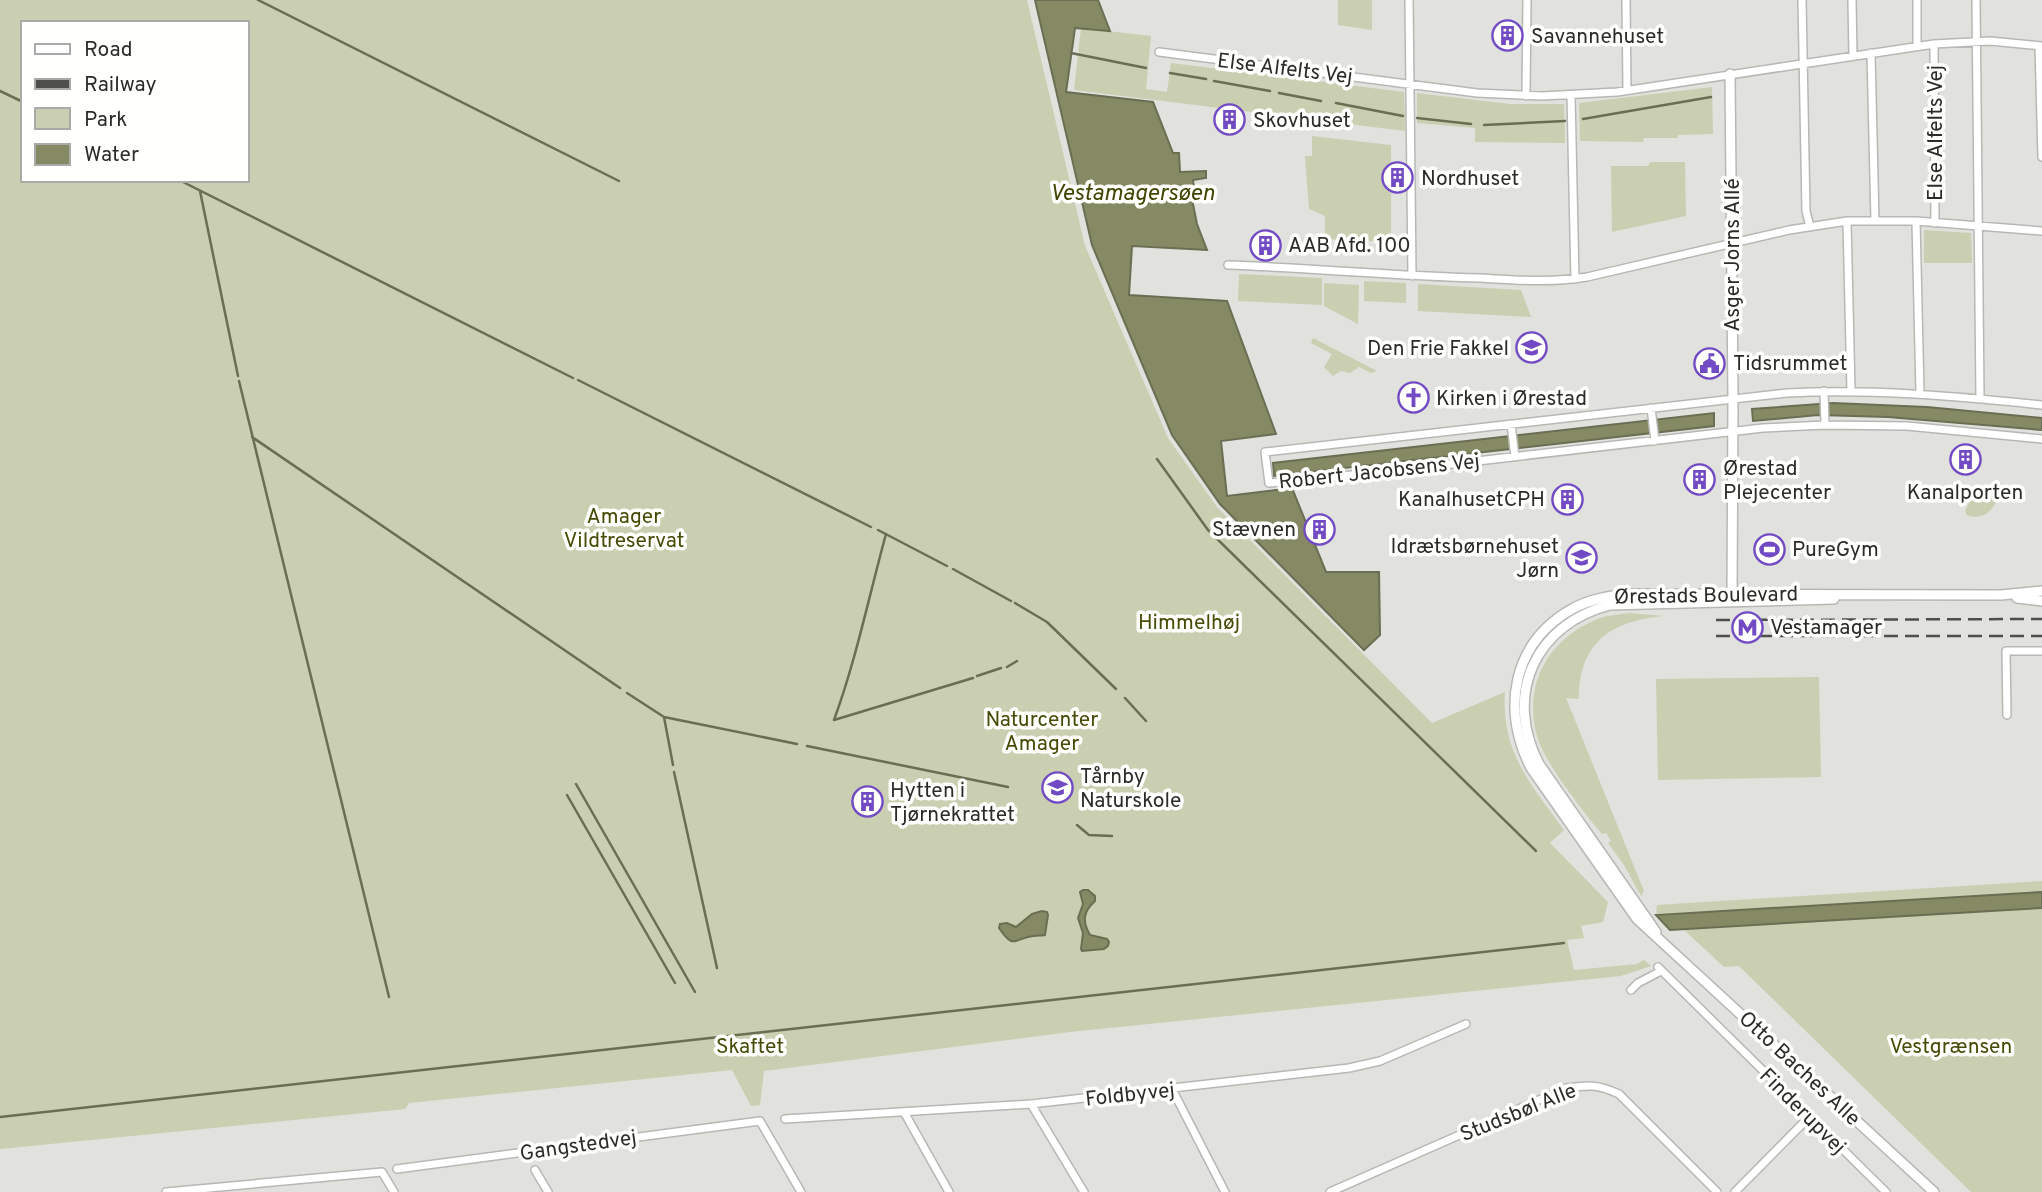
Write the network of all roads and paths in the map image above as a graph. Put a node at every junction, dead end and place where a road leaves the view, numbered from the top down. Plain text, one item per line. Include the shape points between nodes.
1 (1409, 0) edge
2 (1527, 0) edge
3 (1626, 0) edge
4 (1802, 0) edge
5 (1852, 0) edge
6 (1917, 0) edge
7 (1976, 0) edge
8 (1976, 41) junction
9 (1934, 44) junction
10 (1917, 46) junction
11 (2041, 46) edge
12 (1159, 52) dead end
13 (1871, 53) junction
14 (1853, 56) junction
15 (1804, 64) junction
16 (1730, 74) junction
17 (1410, 84) junction
18 (1627, 90) junction
19 (1571, 95) junction
20 (1527, 96) junction
21 (2042, 157) edge
22 (1847, 221) junction
23 (1875, 221) junction
24 (1916, 221) junction
25 (1935, 223) junction
26 (1977, 226) junction
27 (1810, 227) junction
28 (2042, 231) edge
29 (1732, 243) junction
30 (1228, 265) dead end
31 (1412, 276) junction
32 (1575, 279) junction
33 (1824, 391) junction
34 (1851, 391) junction
35 (1920, 393) junction
36 (1733, 398) junction
37 (1980, 398) junction
38 (2042, 405) edge
39 (1651, 408) junction
40 (1825, 422) junction
41 (1511, 428) junction
42 (1732, 431) junction
43 (2042, 439) edge
44 (1655, 441) junction
45 (1515, 455) junction
46 (2042, 591) edge
47 (2001, 595) junction
48 (1732, 599) junction
49 (2042, 601) edge
50 (2042, 651) edge
51 (2007, 715) dead end
52 (1630, 903) joint
53 (1631, 990) dead end
54 (1466, 1024) dead end
55 (1172, 1089) junction
56 (1031, 1104) junction
57 (904, 1112) junction
58 (1809, 1117) junction
59 (785, 1119) dead end
60 (397, 1169) dead end
61 (535, 1170) dead end
62 (256, 1183) junction
63 (166, 1192) edge
64 (261, 1192) edge
65 (394, 1192) edge
66 (548, 1192) edge
67 (802, 1192) edge
68 (949, 1192) edge
69 (1084, 1192) edge
70 (1225, 1192) edge
71 (1330, 1192) edge
72 (1717, 1192) edge
73 (1735, 1192) edge
74 (1886, 1192) edge
75 (1934, 1192) edge

1 - 17 street
2 - 20 street
3 - 18 street
4 - 15 street
5 - 14 street
6 - 10 street, Else Alfelts Vej
7 - 8 street
8 - 9 street, Else Alfelts Vej
8 - 11 street, Else Alfelts Vej
8 - 26 street
9 - 10 street, Else Alfelts Vej
9 - 25 street, Else Alfelts Vej
10 - 13 street, Else Alfelts Vej
11 - 21 street, Else Alfelts Vej
12 - 17 street, Else Alfelts Vej
13 - 14 street, Else Alfelts Vej
13 - 23 street
14 - 15 street, Else Alfelts Vej
15 - 16 street, Else Alfelts Vej
15 - 27 street
16 - 18 street, Else Alfelts Vej
16 - 29 street, Asger Jorns Allé
17 - 20 street, Else Alfelts Vej
17 - 31 street
18 - 19 street, Else Alfelts Vej
19 - 20 street, Else Alfelts Vej
19 - 32 street
22 - 23 street
22 - 27 street
22 - 34 street
23 - 24 street
24 - 25 street
24 - 35 street
25 - 26 street
26 - 28 street
26 - 37 street
27 - 29 street
29 - 32 street
29 - 36 street, Asger Jorns Allé
30 - 31 street
31 - 32 street
33 - 34 street, Robert Jacobsens Vej
33 - 36 street, Robert Jacobsens Vej
33 - 40 street
34 - 35 street, Robert Jacobsens Vej
35 - 37 street, Robert Jacobsens Vej
36 - 39 street, Robert Jacobsens Vej
36 - 42 street, Asger Jorns Allé
37 - 38 street, Robert Jacobsens Vej
39 - 41 street, Robert Jacobsens Vej
39 - 44 street
40 - 42 street, Robert Jacobsens Vej
40 - 43 street, Robert Jacobsens Vej
41 - 45 street
41 - 45 street, Robert Jacobsens Vej via 1265,452 1269,484
42 - 44 street, Robert Jacobsens Vej
42 - 48 street, Asger Jorns Allé
44 - 45 street, Robert Jacobsens Vej
46 - 47 street, Ørestads Boulevard
47 - 48 street, Ørestads Boulevard via 1825,594
47 - 49 street, Ørestads Boulevard
48 - 52 street, Ørestads Boulevard via 1629,594 1590,601 1556,620 1536,640 1523,663 1514,709 1523,752
50 - 51 street via 2006,651
52 - 75 street, Otto Baches Alle via 1648,931
53 - 58 street, Finderupvej via 1659,969
54 - 55 street, Foldbyvej via 1349,1068
55 - 56 street, Foldbyvej
55 - 70 street
56 - 57 street, Foldbyvej
56 - 69 street
57 - 59 street, Foldbyvej
57 - 68 street
58 - 73 street
58 - 74 street, Finderupvej
60 - 67 street, Gangstedvej via 760,1121
61 - 66 street
62 - 63 street
62 - 64 street
62 - 65 street via 382,1172
71 - 72 street, Studsbøl Alle via 1566,1088 1587,1085 1619,1094

